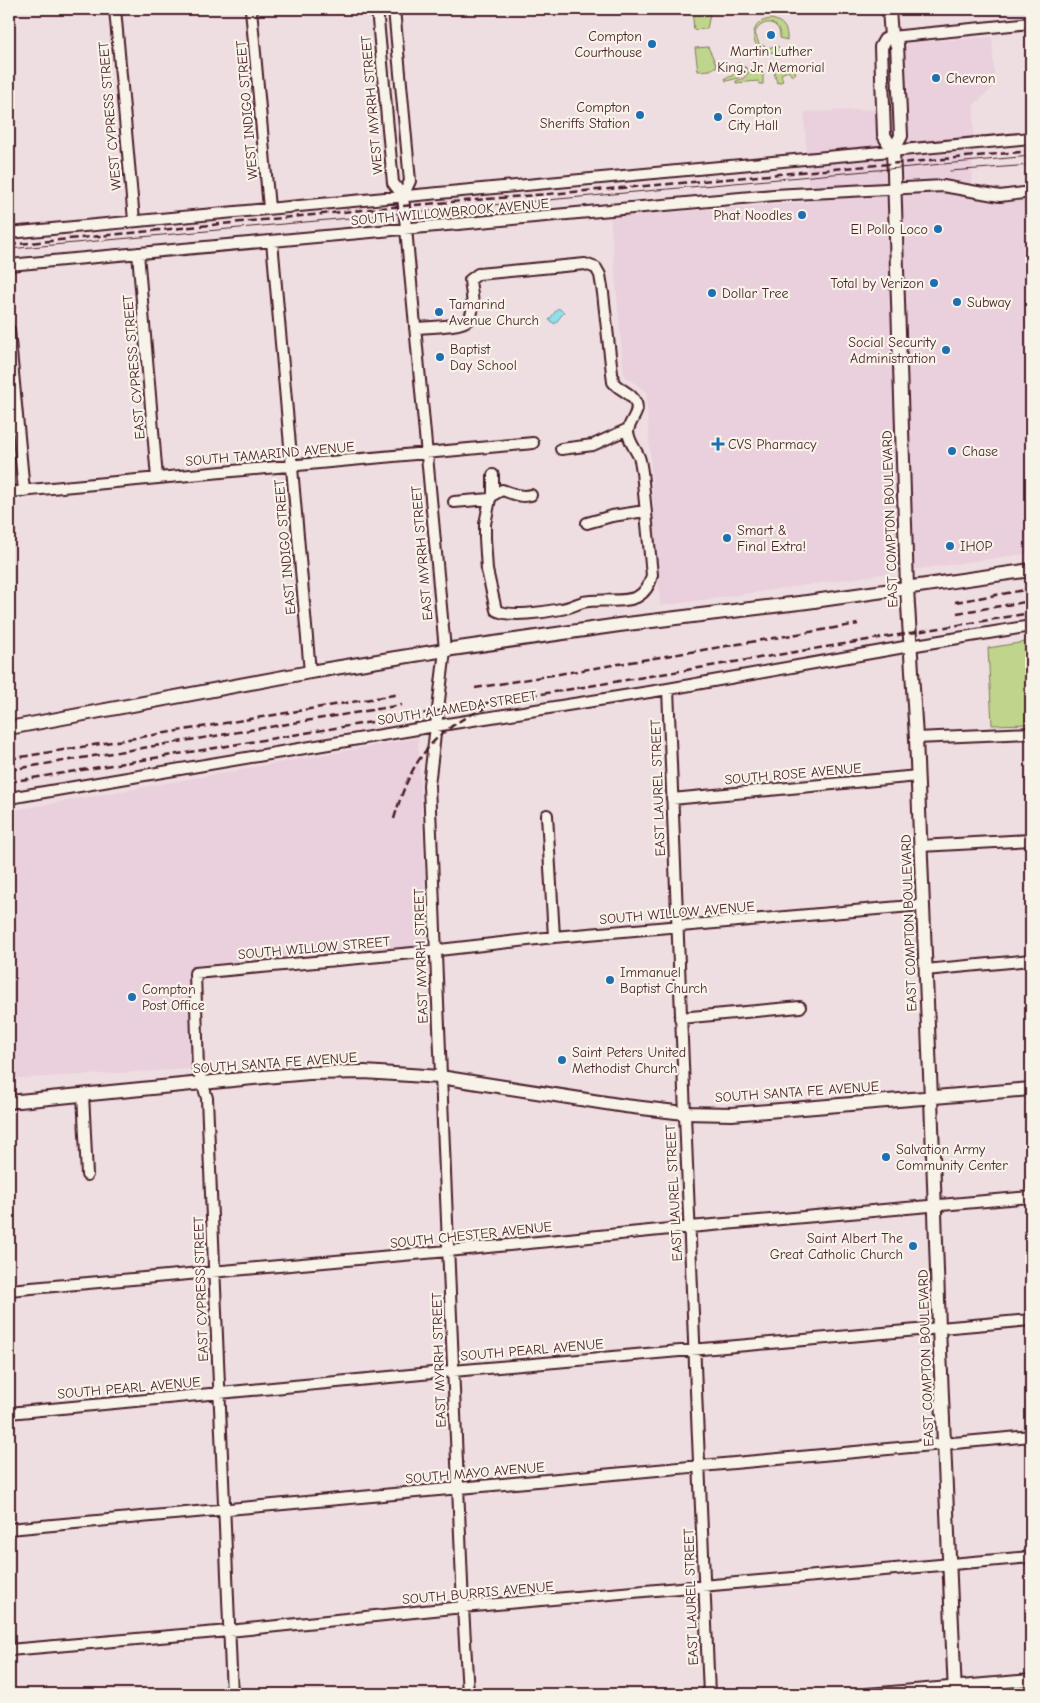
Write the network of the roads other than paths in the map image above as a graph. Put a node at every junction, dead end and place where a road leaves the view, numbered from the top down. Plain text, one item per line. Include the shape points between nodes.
1 (115, 9) edge
2 (251, 9) edge
3 (377, 9) edge
4 (394, 9) edge
5 (889, 9) edge
6 (1031, 23) edge
7 (891, 37) junction
8 (1031, 138) edge
9 (893, 151) junction
10 (894, 188) junction
11 (1031, 192) edge
12 (403, 196) junction
13 (270, 208) junction
14 (405, 218) joint
15 (134, 220) junction
16 (406, 230) junction
17 (9, 232) edge
18 (272, 241) junction
19 (138, 253) junction
20 (9, 265) edge
21 (415, 328) junction
22 (9, 330) edge
23 (628, 429) junction
24 (533, 443) dead end
25 (561, 449) dead end
26 (427, 453) junction
27 (292, 466) junction
28 (493, 475) dead end
29 (157, 478) junction
30 (24, 490) junction
31 (9, 492) edge
32 (531, 495) dead end
33 (492, 497) junction
34 (454, 502) dead end
35 (645, 512) junction
36 (587, 523) dead end
37 (1031, 570) edge
38 (907, 588) junction
39 (1031, 626) edge
40 (910, 646) junction
41 (445, 650) junction
42 (310, 672) junction
43 (668, 690) junction
44 (435, 726) junction
45 (9, 728) edge
46 (1031, 733) edge
47 (916, 738) junction
48 (918, 776) junction
49 (9, 798) edge
50 (672, 799) junction
51 (547, 815) dead end
52 (1031, 840) edge
53 (920, 846) junction
54 (923, 905) junction
55 (677, 927) junction
56 (554, 937) junction
57 (435, 951) junction
58 (1031, 960) edge
59 (925, 970) junction
60 (195, 973) joint
61 (800, 1007) dead end
62 (680, 1018) junction
63 (440, 1077) junction
64 (202, 1083) junction
65 (1031, 1089) edge
66 (83, 1094) junction
67 (931, 1098) junction
68 (9, 1102) edge
69 (684, 1113) junction
70 (87, 1175) dead end
71 (1031, 1198) edge
72 (935, 1206) junction
73 (690, 1227) junction
74 (448, 1251) junction
75 (215, 1272) junction
76 (9, 1290) edge
77 (1031, 1320) edge
78 (939, 1328) junction
79 (695, 1350) junction
80 (453, 1371) junction
81 (219, 1394) junction
82 (9, 1413) edge
83 (1031, 1436) edge
84 (944, 1443) junction
85 (700, 1467) junction
86 (458, 1489) junction
87 (224, 1510) junction
88 (9, 1529) edge
89 (1031, 1557) edge
90 (949, 1565) junction
91 (704, 1586) junction
92 (463, 1607) junction
93 (229, 1631) junction
94 (9, 1650) edge
95 (1031, 1680) edge
96 (955, 1691) edge
97 (232, 1694) edge
98 (468, 1694) edge
99 (709, 1694) edge
100 (868, 1694) edge

1 - 15 street, WEST CYPRESS STREET
2 - 13 street, WEST INDIGO STREET
3 - 12 street, WEST MYRRH STREET via 393,183
4 - 12 street, WEST MYRRH STREET via 410,181
5 - 7 main road
6 - 7 street
7 - 9 main road via 881,46 884,135
8 - 9 street, SOUTH WILLOWBROOK AVENUE
9 - 10 main road, EAST COMPTON BOULEVARD
9 - 12 street, SOUTH WILLOWBROOK AVENUE
10 - 11 street, SOUTH WILLOWBROOK AVENUE via 942,186 1000,196
10 - 16 street, SOUTH WILLOWBROOK AVENUE via 734,198
10 - 38 main road, EAST COMPTON BOULEVARD
12 - 13 street, SOUTH WILLOWBROOK AVENUE
12 - 14 street, WEST MYRRH STREET
13 - 15 street, SOUTH WILLOWBROOK AVENUE
14 - 16 street, EAST MYRRH STREET
15 - 17 street, SOUTH WILLOWBROOK AVENUE
16 - 18 street, SOUTH WILLOWBROOK AVENUE
16 - 21 street, EAST MYRRH STREET
18 - 19 street, SOUTH WILLOWBROOK AVENUE
18 - 27 street, EAST INDIGO STREET
19 - 20 street, SOUTH WILLOWBROOK AVENUE
19 - 29 street, EAST CYPRESS STREET
21 - 23 street via 463,324 470,318 470,280 478,274 585,264 596,268 603,293 613,382 636,403 636,412
21 - 26 street, EAST MYRRH STREET
22 - 30 street
23 - 25 street via 593,445
23 - 35 street via 629,441 640,460
24 - 26 street, SOUTH TAMARIND AVENUE
26 - 27 street, SOUTH TAMARIND AVENUE
26 - 41 street, EAST MYRRH STREET
27 - 29 street, SOUTH TAMARIND AVENUE
27 - 42 street, EAST INDIGO STREET
28 - 33 street
29 - 30 street, SOUTH TAMARIND AVENUE
30 - 31 street, SOUTH TAMARIND AVENUE
32 - 33 street via 517,496 502,490
33 - 34 street
33 - 35 street via 485,524 487,570 496,610 506,614 563,609 584,602 618,601 644,592 652,575
35 - 36 street
37 - 38 main road
38 - 40 main road, EAST COMPTON BOULEVARD
38 - 41 main road
39 - 40 street, SOUTH ALAMEDA STREET
40 - 43 street, SOUTH ALAMEDA STREET
40 - 47 main road, EAST COMPTON BOULEVARD
41 - 42 main road
41 - 44 street, EAST MYRRH STREET
42 - 45 main road
43 - 44 street, SOUTH ALAMEDA STREET
43 - 50 street, EAST LAUREL STREET
44 - 49 street, SOUTH ALAMEDA STREET
44 - 57 street, EAST MYRRH STREET via 429,785
46 - 47 street
47 - 48 main road, EAST COMPTON BOULEVARD
48 - 50 street, SOUTH ROSE AVENUE
48 - 53 main road, EAST COMPTON BOULEVARD
50 - 55 street, EAST LAUREL STREET
51 - 56 street
52 - 53 street
53 - 54 main road, EAST COMPTON BOULEVARD
54 - 55 street, SOUTH WILLOW AVENUE
54 - 59 main road, EAST COMPTON BOULEVARD
55 - 56 street, SOUTH WILLOW AVENUE
55 - 62 street, EAST LAUREL STREET
56 - 57 street, SOUTH WILLOW AVENUE
57 - 60 street, SOUTH WILLOW STREET
57 - 63 street, EAST MYRRH STREET
58 - 59 street
59 - 67 main road, EAST COMPTON BOULEVARD
60 - 64 street, EAST CYPRESS STREET via 198,1069
61 - 62 street
62 - 69 street, EAST LAUREL STREET
63 - 64 main road, SOUTH SANTA FE AVENUE via 364,1072 318,1073
63 - 69 main road, SOUTH SANTA FE AVENUE
63 - 74 street, EAST MYRRH STREET
64 - 66 main road, SOUTH SANTA FE AVENUE
64 - 75 street, EAST CYPRESS STREET via 206,1098
65 - 67 main road, SOUTH SANTA FE AVENUE
66 - 68 main road, SOUTH SANTA FE AVENUE
66 - 70 street
67 - 69 main road, SOUTH SANTA FE AVENUE via 732,1114
67 - 72 main road, EAST COMPTON BOULEVARD
69 - 73 street, EAST LAUREL STREET
71 - 72 street, SOUTH CHESTER AVENUE
72 - 73 street, SOUTH CHESTER AVENUE
72 - 78 main road, EAST COMPTON BOULEVARD
73 - 74 street, SOUTH CHESTER AVENUE
73 - 79 street, EAST LAUREL STREET
74 - 75 street, SOUTH CHESTER AVENUE
74 - 80 street, EAST MYRRH STREET
75 - 76 street, SOUTH CHESTER AVENUE
75 - 81 street, EAST CYPRESS STREET
77 - 78 street, SOUTH PEARL AVENUE
78 - 79 street, SOUTH PEARL AVENUE
78 - 84 main road, EAST COMPTON BOULEVARD
79 - 80 street, SOUTH PEARL AVENUE
79 - 85 street, EAST LAUREL STREET
80 - 81 street, SOUTH PEARL AVENUE
80 - 86 street, EAST MYRRH STREET
81 - 82 street, SOUTH PEARL AVENUE
81 - 87 street, EAST CYPRESS STREET
83 - 84 street, SOUTH MAYO AVENUE
84 - 85 street, SOUTH MAYO AVENUE
84 - 90 main road, EAST COMPTON BOULEVARD
85 - 86 street, SOUTH MAYO AVENUE
85 - 91 street, EAST LAUREL STREET
86 - 87 street, SOUTH MAYO AVENUE
86 - 92 street, EAST MYRRH STREET
87 - 88 street, SOUTH MAYO AVENUE
87 - 93 street, EAST CYPRESS STREET
89 - 90 street, SOUTH BURRIS AVENUE
90 - 91 street, SOUTH BURRIS AVENUE
90 - 96 main road, EAST COMPTON BOULEVARD
91 - 92 street, SOUTH BURRIS AVENUE
91 - 99 street, EAST LAUREL STREET
92 - 93 street, SOUTH BURRIS AVENUE
92 - 98 street, EAST MYRRH STREET
93 - 94 street, SOUTH BURRIS AVENUE
93 - 97 street, EAST CYPRESS STREET
95 - 96 street
96 - 100 street

